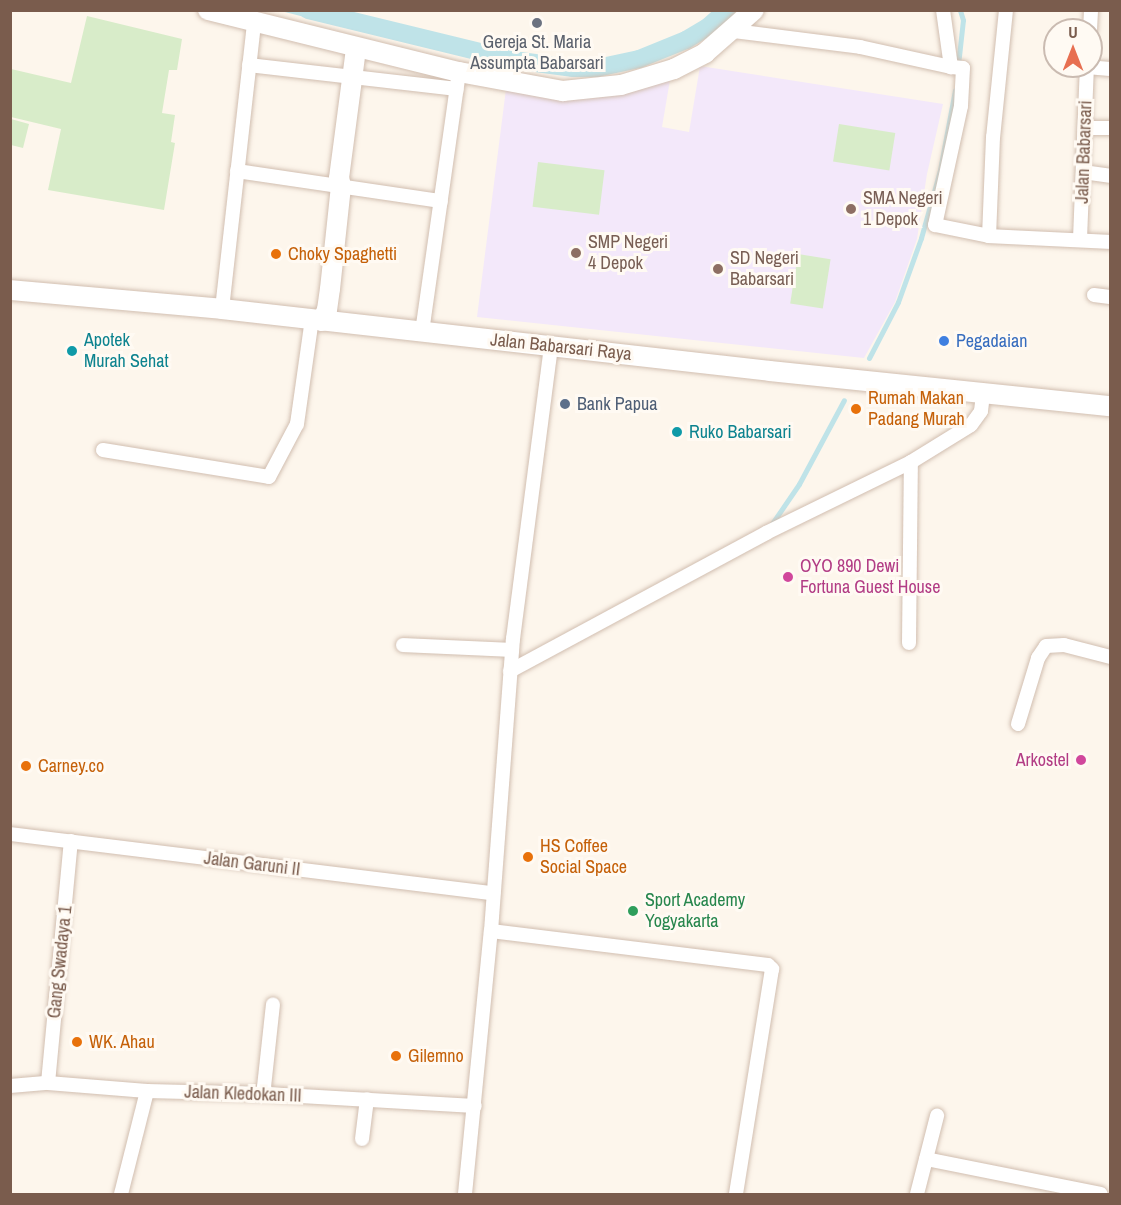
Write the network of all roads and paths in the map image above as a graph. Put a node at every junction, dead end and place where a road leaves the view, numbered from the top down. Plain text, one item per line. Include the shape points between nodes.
1 (208, 10) edge
2 (753, 10) edge
3 (943, 10) edge
4 (1006, 10) edge
5 (254, 22) junction
6 (734, 31) junction
7 (356, 48) junction
8 (249, 65) junction
9 (951, 68) junction
10 (352, 76) junction
11 (1087, 78) edge
12 (458, 80) junction
13 (1085, 128) junction
14 (1110, 128) edge
15 (237, 171) junction
16 (1083, 172) junction
17 (1110, 176) edge
18 (338, 183) junction
19 (441, 201) junction
20 (989, 236) junction
21 (1080, 239) junction
22 (1110, 242) edge
23 (10, 290) edge
24 (1094, 295) dead end
25 (1110, 297) edge
26 (222, 309) junction
27 (317, 320) junction
28 (422, 332) junction
29 (551, 346) junction
30 (983, 394) junction
31 (1110, 406) edge
32 (102, 450) dead end
33 (911, 462) junction
34 (909, 644) dead end
35 (403, 645) dead end
36 (512, 650) junction
37 (1110, 657) edge
38 (510, 671) junction
39 (1018, 724) dead end
40 (10, 834) edge
41 (71, 841) junction
42 (493, 893) junction
43 (491, 931) junction
44 (273, 1004) dead end
45 (48, 1083) junction
46 (10, 1086) edge
47 (147, 1091) junction
48 (266, 1094) junction
49 (366, 1099) junction
50 (475, 1106) junction
51 (937, 1116) dead end
52 (362, 1139) dead end
53 (926, 1159) junction
54 (1066, 1191) edge
55 (121, 1194) edge
56 (465, 1194) edge
57 (736, 1194) edge
58 (917, 1194) edge
59 (1101, 1194) edge

1 - 5 street
2 - 6 street
3 - 9 street
4 - 20 street via 993,137
5 - 7 street
5 - 8 street
6 - 9 street via 860,47
6 - 12 street via 705,53 674,69 602,88 545,89
7 - 10 street
7 - 12 street
8 - 10 street
8 - 15 street
9 - 20 street via 963,68 961,106 935,225
10 - 12 street
10 - 18 street
11 - 13 street, Jalan Babarsari
12 - 19 street
13 - 14 street
13 - 16 street, Jalan Babarsari
15 - 18 street
15 - 26 street
16 - 17 street
16 - 21 street, Jalan Babarsari
18 - 19 street
18 - 27 street
19 - 28 street
20 - 21 street
21 - 22 street
23 - 26 street, Jalan Babarsari Raya
24 - 25 street
26 - 27 street, Jalan Babarsari Raya
27 - 28 street, Jalan Babarsari Raya
27 - 32 street via 297,424 269,477
28 - 29 street, Jalan Babarsari Raya
29 - 30 street, Jalan Babarsari Raya
29 - 36 street
30 - 31 street, Jalan Babarsari Raya
30 - 33 street via 981,411 971,425
33 - 34 street
33 - 38 street via 766,533
35 - 36 street
36 - 38 street
37 - 39 street via 1064,645 1046,646 1038,658
38 - 42 street
40 - 41 street, Jalan Garuni II
41 - 42 street, Jalan Garuni II
41 - 45 street, Gang Swadaya 1
42 - 43 street
43 - 50 street
43 - 57 street via 768,965 772,969
44 - 48 street
45 - 46 street, Jalan Kledokan III
45 - 47 street, Jalan Kledokan III
47 - 48 street, Jalan Kledokan III
47 - 55 street
48 - 49 street, Jalan Kledokan III
49 - 50 street, Jalan Kledokan III
49 - 52 street
50 - 56 street
51 - 53 street
53 - 54 street
53 - 58 street
54 - 59 street

